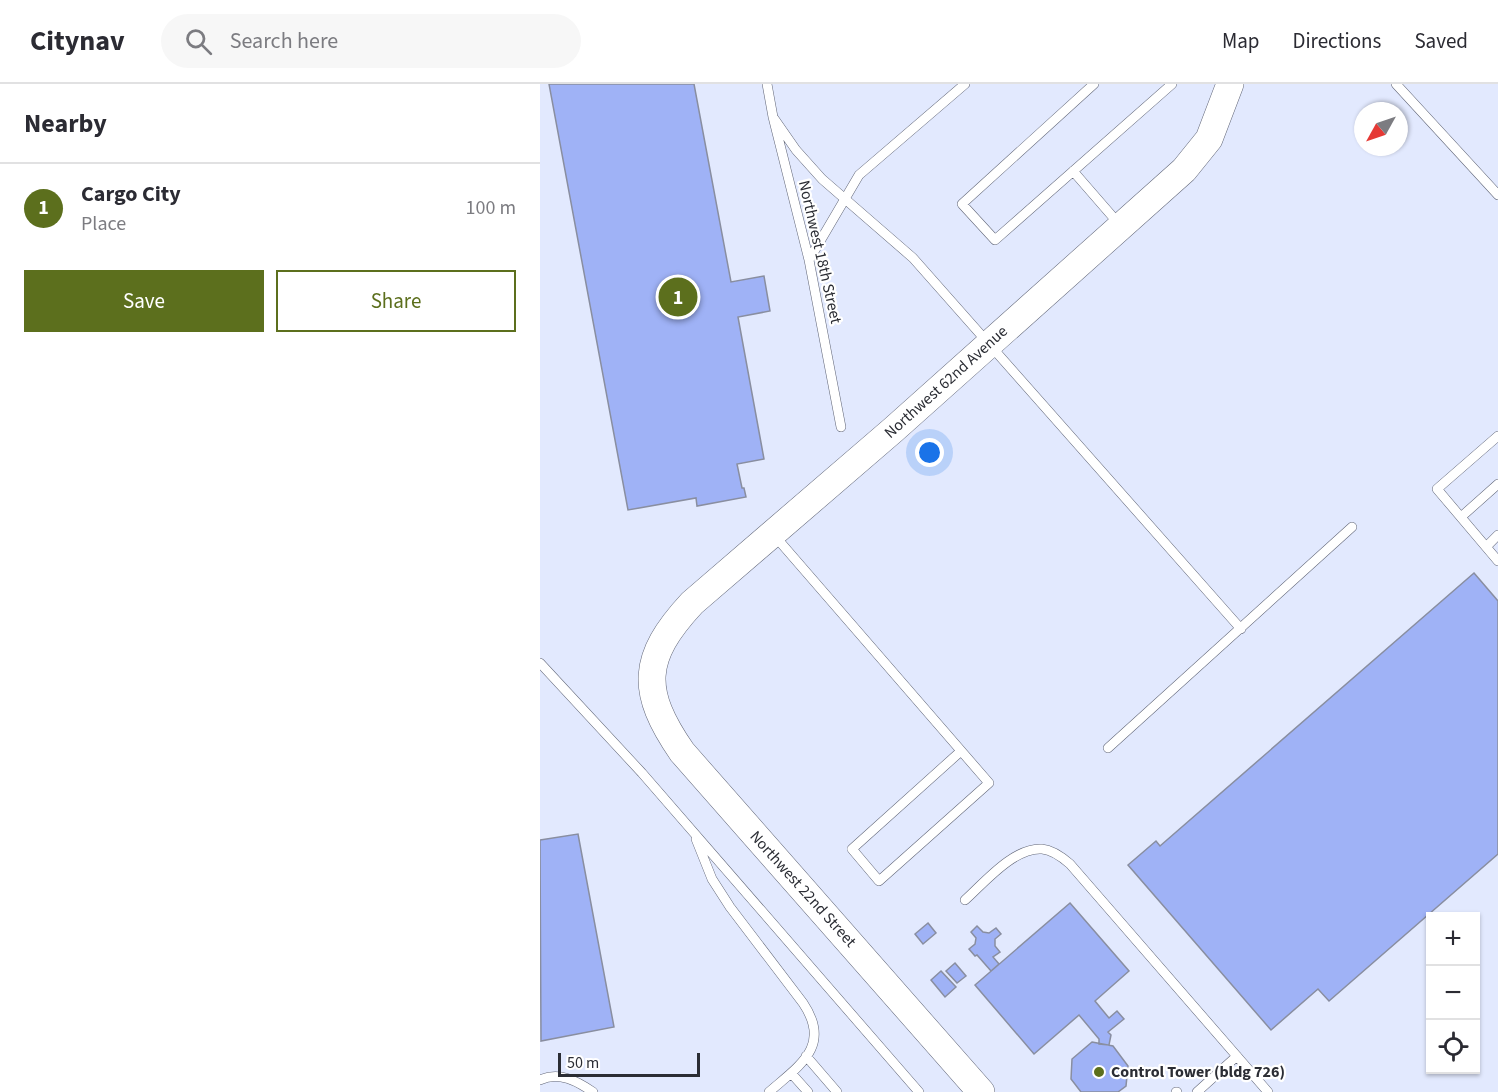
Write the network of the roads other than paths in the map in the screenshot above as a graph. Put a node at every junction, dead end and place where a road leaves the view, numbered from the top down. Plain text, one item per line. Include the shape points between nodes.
1 (767, 84) edge
2 (965, 84) edge
3 (1094, 84) edge
4 (1172, 84) edge
5 (1230, 84) edge
6 (1396, 84) edge
7 (773, 117) junction
8 (1073, 171) junction
9 (1498, 195) edge
10 (846, 199) junction
11 (1121, 227) junction
12 (809, 260) junction
13 (988, 344) junction
14 (841, 427) dead end
15 (1498, 436) edge
16 (1498, 484) edge
17 (1461, 517) junction
18 (1352, 526) dead end
19 (774, 535) junction
20 (1498, 535) edge
21 (1486, 546) junction
22 (1498, 561) edge
23 (1241, 629) junction
24 (540, 663) edge
25 (651, 671) joint
26 (1108, 748) dead end
27 (962, 752) junction
28 (693, 831) junction
29 (965, 900) dead end
30 (806, 1056) junction
31 (1237, 1056) junction
32 (791, 1073) junction
33 (540, 1080) edge
34 (593, 1092) edge
35 (769, 1092) edge
36 (808, 1092) edge
37 (837, 1092) edge
38 (920, 1092) edge
39 (981, 1092) edge
40 (1197, 1092) edge
41 (1268, 1092) edge

1 - 7 lane, Northwest 18th Street
2 - 10 lane via 859,175
3 - 8 lane via 962,204 995,240
4 - 8 lane
5 - 11 street, Northwest 62nd Avenue via 1216,124 1198,155
6 - 9 lane
7 - 10 lane via 808,166
7 - 12 lane, Northwest 18th Street
8 - 11 lane
10 - 12 lane
10 - 13 lane via 913,258
11 - 13 street, Northwest 62nd Avenue
12 - 14 lane, Northwest 18th Street
13 - 19 street, Northwest 62nd Avenue
13 - 23 lane
15 - 17 lane via 1437,489
16 - 17 lane
17 - 21 lane
18 - 23 lane
19 - 25 street, Northwest 62nd Avenue via 679,617 657,651
19 - 27 lane
20 - 21 lane
21 - 22 lane
23 - 26 lane
24 - 28 lane
25 - 39 street, Northwest 22nd Street via 657,707 682,752
27 - 27 lane via 989,783 879,880 852,849
28 - 30 lane via 712,879 811,1015 815,1041
28 - 38 lane
29 - 31 lane via 1027,851 1042,849 1059,854
30 - 32 lane
30 - 37 lane
31 - 40 lane
31 - 41 lane
32 - 35 lane
32 - 36 lane
33 - 34 lane via 548,1076 574,1079

